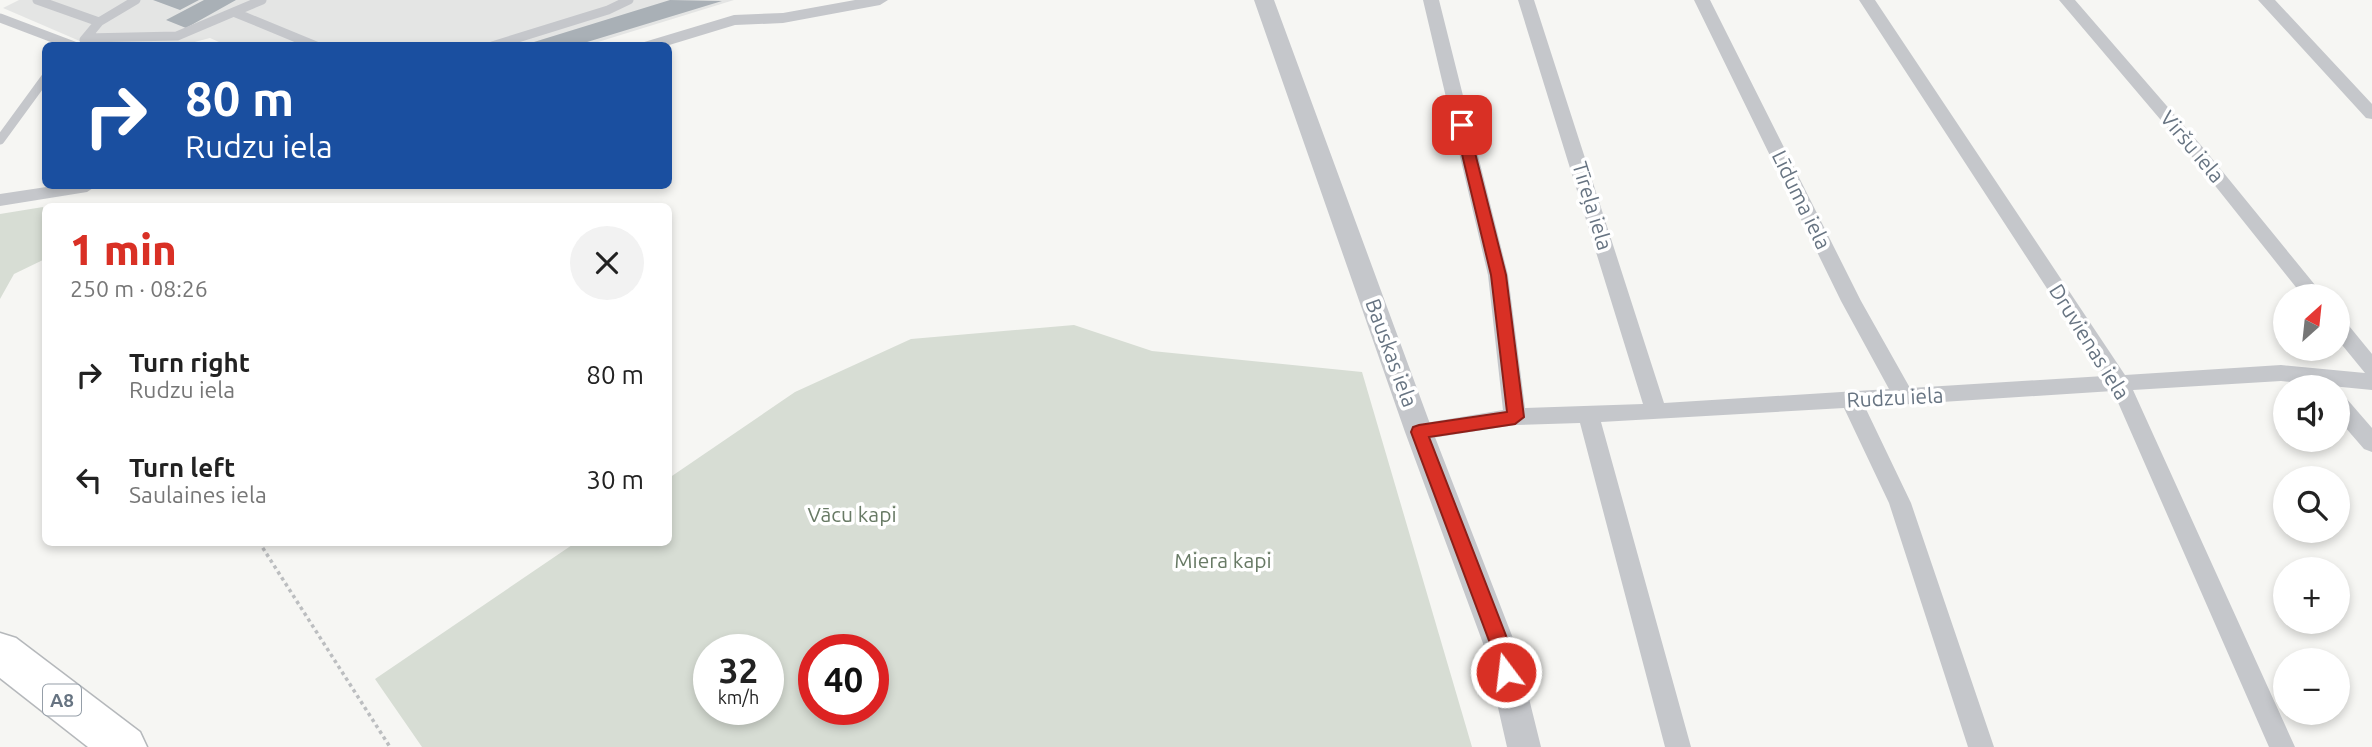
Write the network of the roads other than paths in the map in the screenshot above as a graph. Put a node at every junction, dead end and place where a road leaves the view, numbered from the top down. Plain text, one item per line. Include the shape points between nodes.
1 (37, 0) edge
2 (136, 0) edge
3 (262, 0) edge
4 (629, 0) edge
5 (880, 0) edge
6 (1264, 0) edge
7 (1431, 0) edge
8 (1526, 0) edge
9 (1702, 0) edge
10 (1867, 0) edge
11 (2067, 0) edge
12 (2266, 0) edge
13 (853, 3) edge
14 (236, 13) junction
15 (0, 18) edge
16 (99, 22) junction
17 (86, 38) junction
18 (64, 42) edge
19 (80, 42) edge
20 (306, 42) edge
21 (505, 42) edge
22 (660, 42) edge
23 (42, 82) edge
24 (2372, 114) edge
25 (0, 140) edge
26 (68, 189) edge
27 (0, 200) edge
28 (2304, 284) edge
29 (2350, 341) edge
30 (2372, 368) edge
31 (2289, 375) edge
32 (2350, 382) edge
33 (2372, 382) edge
34 (2120, 384) junction
35 (1904, 397) junction
36 (1851, 400) junction
37 (1656, 412) junction
38 (1588, 414) junction
39 (1515, 417) junction
40 (2350, 418) edge
41 (1419, 432) junction
42 (2372, 443) edge
43 (0, 652) edge
44 (124, 747) edge
45 (1524, 747) edge
46 (1678, 747) edge
47 (1981, 747) edge
48 (2282, 747) edge

1 - 16 lane
2 - 16 lane
3 - 14 lane
4 - 21 lane
5 - 13 street
6 - 41 street, Bauskas iela
7 - 39 street via 1498,275
8 - 37 street, Tīreļa iela
9 - 35 street, Līduma iela via 1851,301
10 - 34 street, Druvienas iela
11 - 28 street, Viršu iela
12 - 24 street
13 - 22 street via 783,18 734,20
14 - 17 lane via 177,36
14 - 20 lane
15 - 18 lane
16 - 17 lane
17 - 19 lane
23 - 25 lane
26 - 27 street
29 - 30 street
31 - 34 street, Rudzu iela
32 - 33 street, Rudzu iela
34 - 35 street, Rudzu iela
34 - 48 street, Druvienas iela
35 - 36 street, Rudzu iela
36 - 37 street, Rudzu iela
36 - 47 street via 1900,503
37 - 38 street, Rudzu iela
38 - 39 street, Rudzu iela
38 - 46 street
39 - 41 street, Rudzu iela
40 - 42 street
41 - 45 street, Bauskas iela via 1500,646
43 - 44 highway, A8

